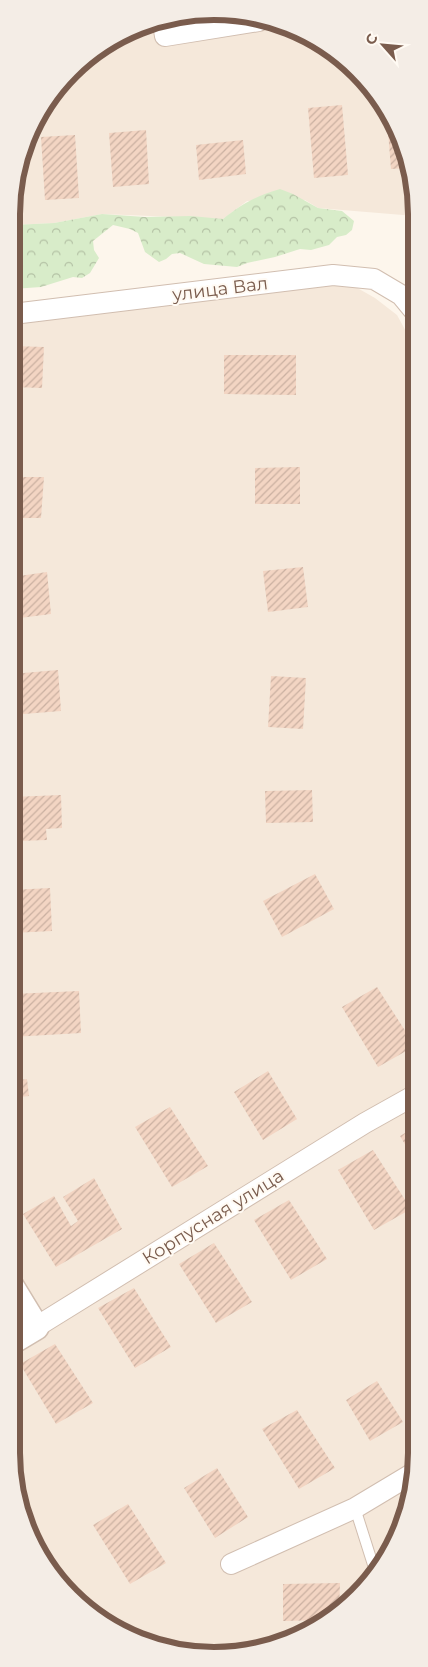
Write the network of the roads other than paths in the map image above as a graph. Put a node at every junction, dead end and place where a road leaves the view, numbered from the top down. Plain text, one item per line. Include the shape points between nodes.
1 (246, 23) edge
2 (164, 27) edge
3 (408, 304) edge
4 (20, 313) edge
5 (408, 1099) edge
6 (20, 1300) edge
7 (36, 1327) junction
8 (20, 1337) edge
9 (406, 1477) edge
10 (355, 1508) junction
11 (231, 1564) dead end
12 (373, 1564) edge

1 - 2 street via 165,36
3 - 4 street, улица Вал via 401,295 374,279 333,275
5 - 7 street, Корпусная улица
6 - 7 street
7 - 8 street, Корпусная улица
9 - 10 street
10 - 11 street
10 - 12 lane

